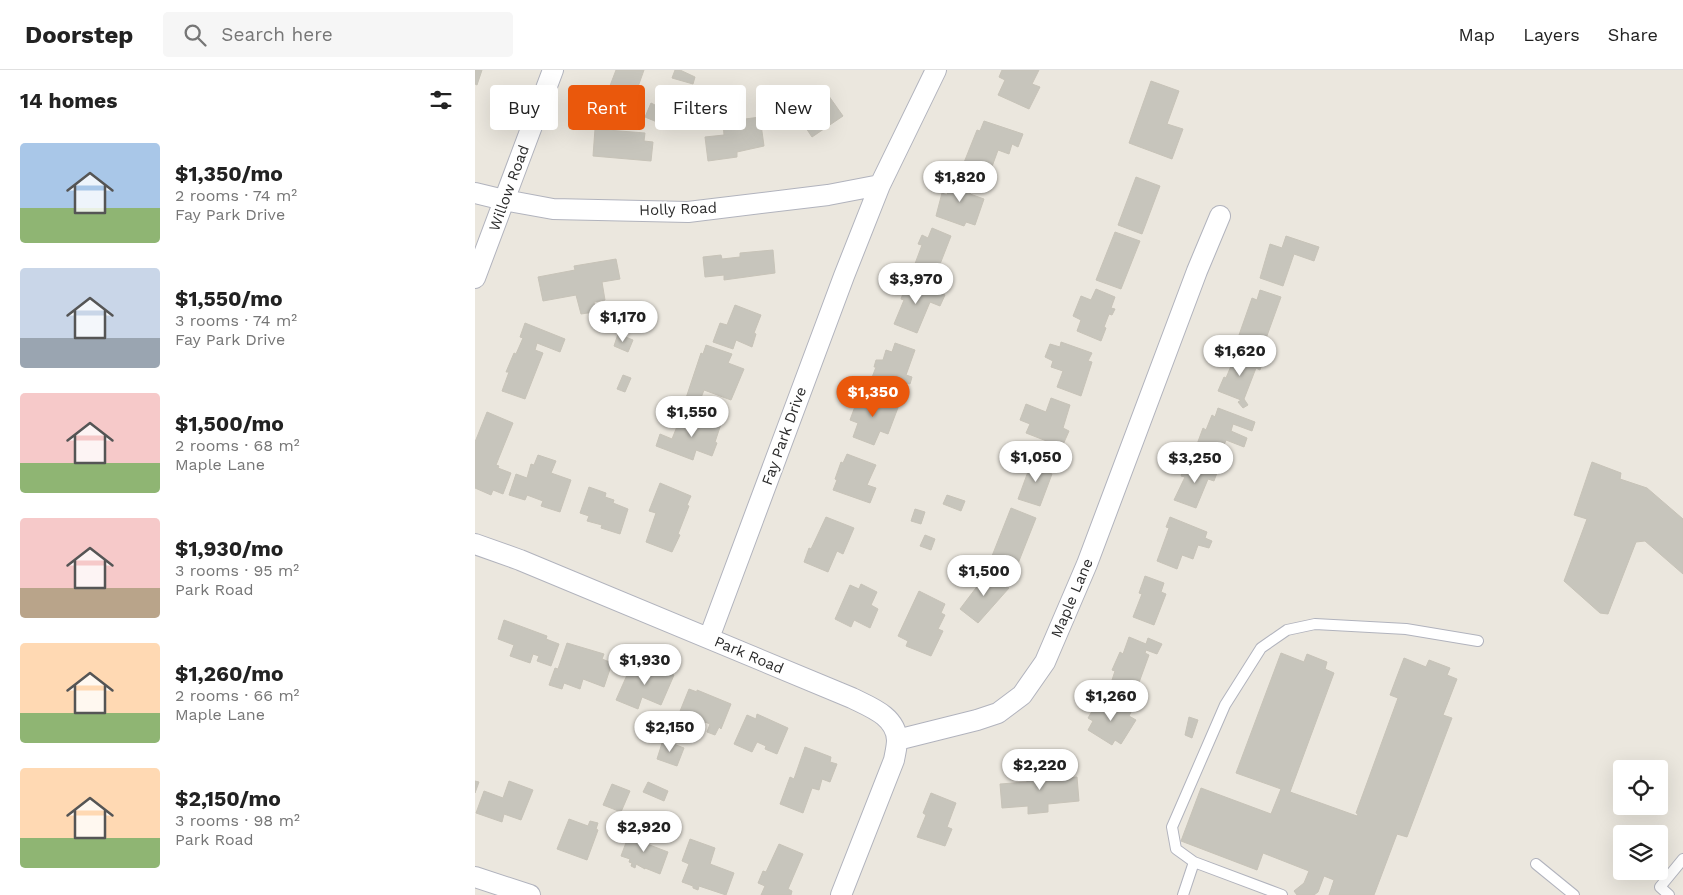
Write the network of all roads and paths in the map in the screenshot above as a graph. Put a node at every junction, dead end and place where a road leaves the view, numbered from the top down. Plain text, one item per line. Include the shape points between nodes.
1 (553, 70) edge
2 (936, 70) edge
3 (880, 185) junction
4 (475, 193) edge
5 (504, 200) junction
6 (1220, 216) dead end
7 (475, 278) edge
8 (475, 544) edge
9 (709, 638) junction
10 (1477, 641) dead end
11 (897, 740) junction
12 (1683, 859) edge
13 (1194, 862) junction
14 (1536, 864) dead end
15 (475, 876) edge
16 (530, 895) edge
17 (841, 895) edge
18 (1183, 895) edge
19 (1282, 895) edge
20 (1574, 895) edge
21 (1669, 895) edge

1 - 5 street, Willow Road
2 - 3 street, Fay Park Drive
3 - 5 street, Holly Road via 828,196 689,212 553,209
3 - 9 street, Fay Park Drive
4 - 5 street, Holly Road
5 - 7 street, Willow Road
6 - 11 street, Maple Lane via 1087,564 1045,662 1022,695 998,713
8 - 9 street, Park Road
9 - 11 street, Park Road via 852,698 885,716 894,726
10 - 13 lane via 1406,629 1315,624 1287,630 1261,648 1225,705 1172,827 1177,848
11 - 17 street via 894,760
12 - 21 lane via 1660,886
13 - 18 lane
13 - 19 lane
14 - 20 lane
15 - 16 street

